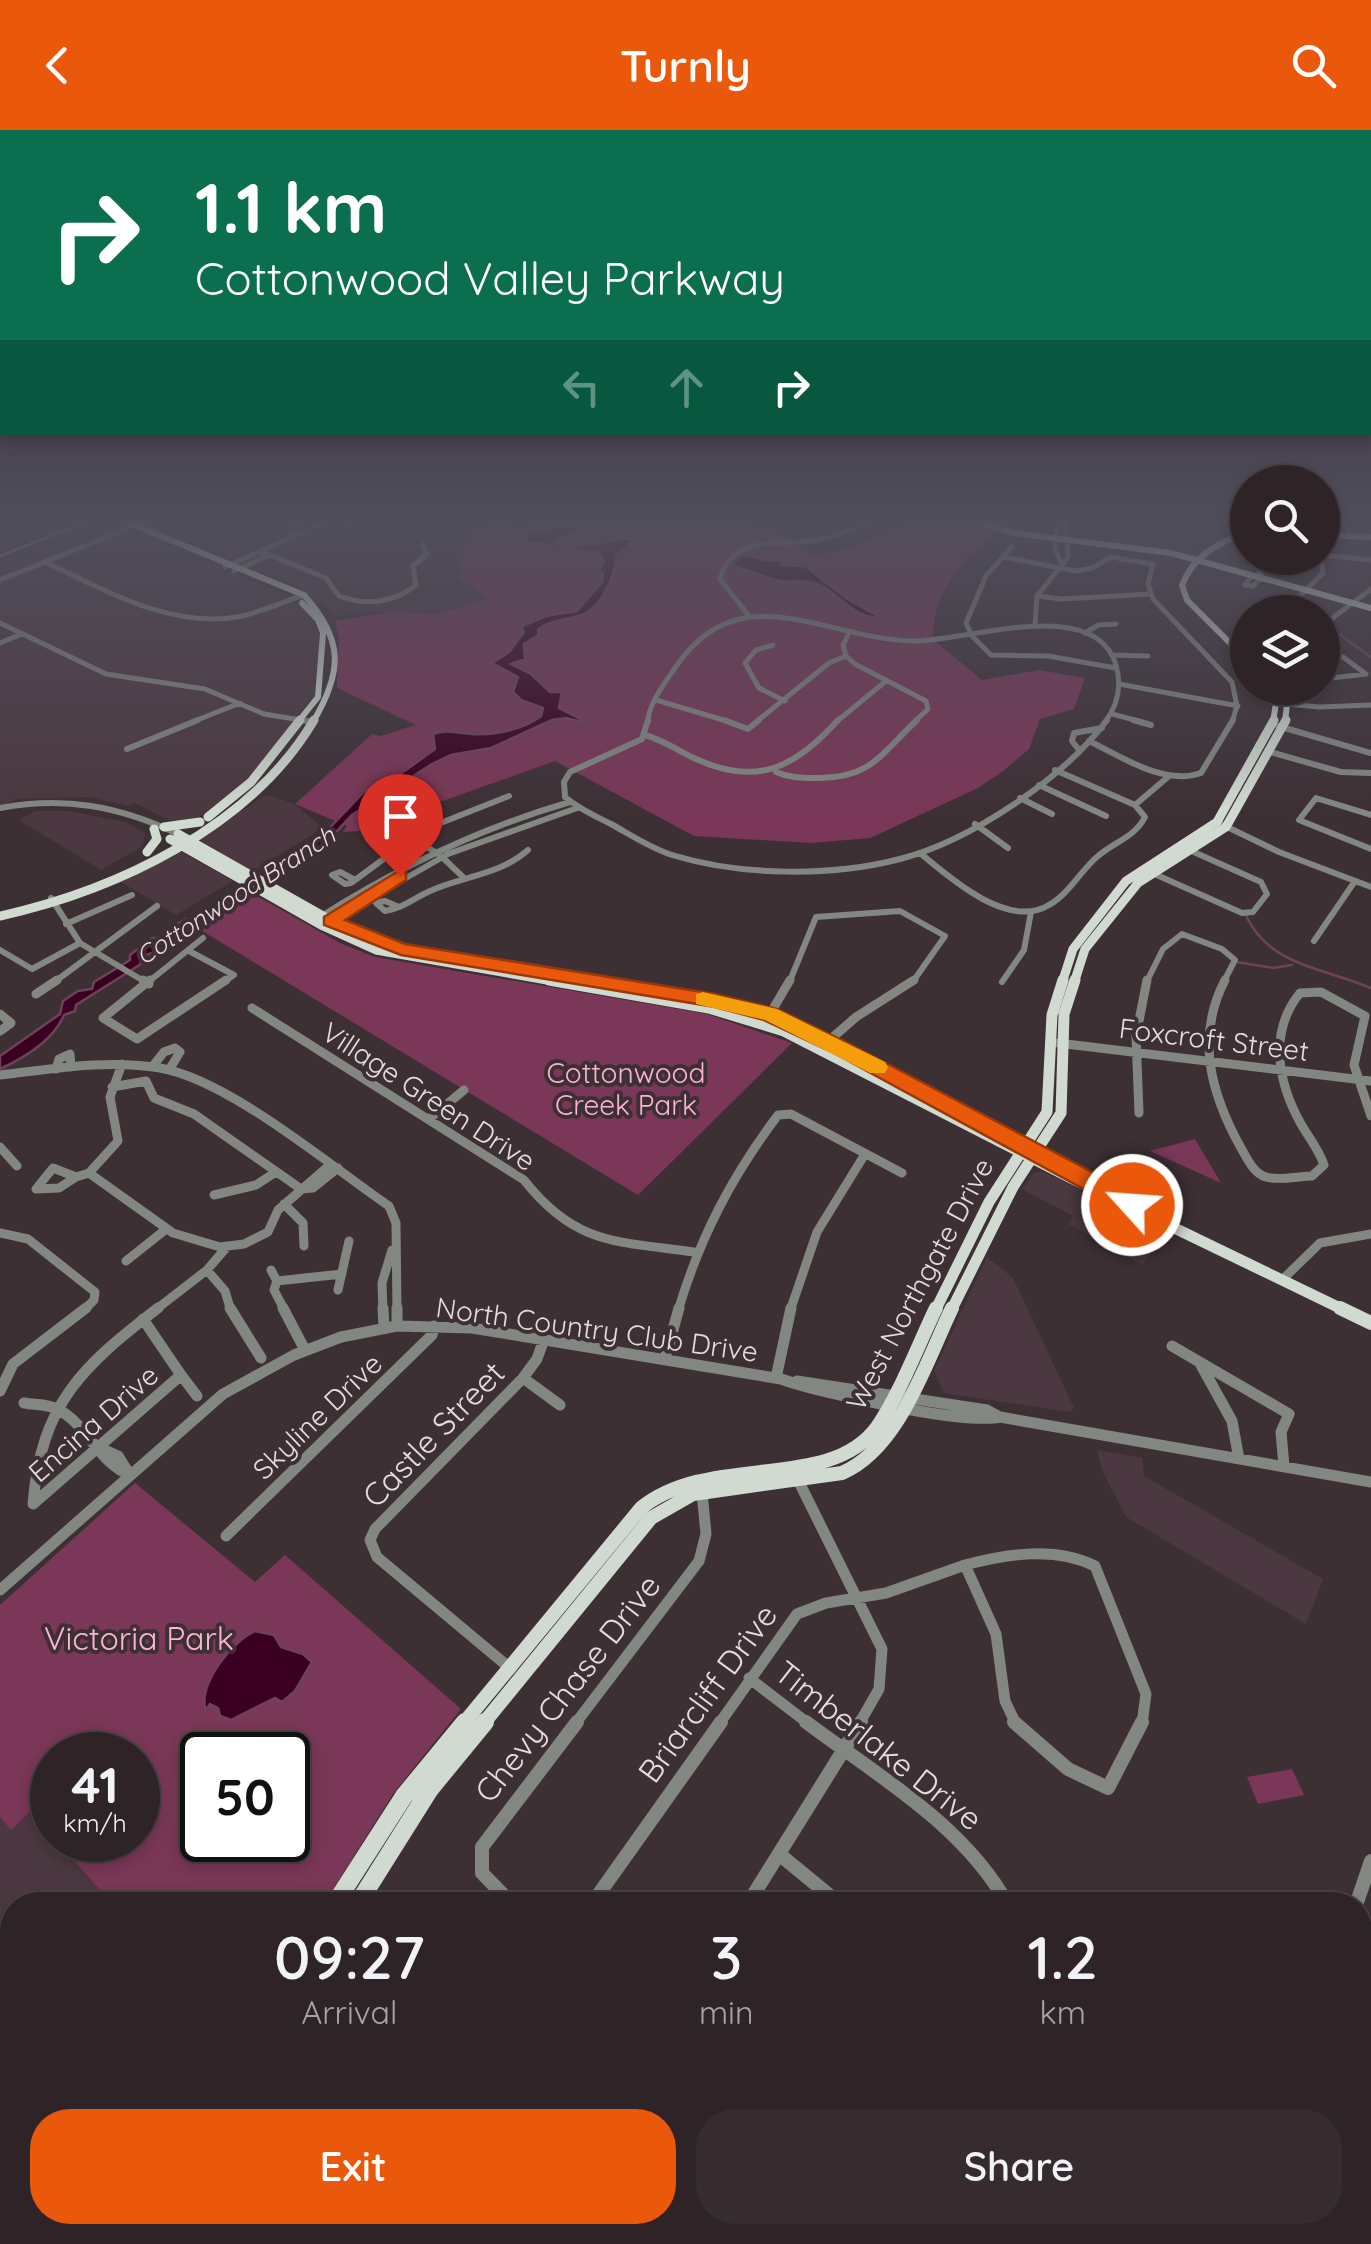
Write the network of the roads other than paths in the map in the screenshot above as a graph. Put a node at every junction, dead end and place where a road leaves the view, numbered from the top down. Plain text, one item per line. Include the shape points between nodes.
1 (161, 614) edge
2 (247, 614) edge
3 (313, 614) edge
4 (320, 614) edge
5 (970, 614) edge
6 (1033, 614) edge
7 (1168, 614) edge
8 (1202, 614) edge
9 (1208, 614) edge
10 (749, 616) joint
11 (0, 623) edge
12 (1116, 624) dead end
13 (1035, 625) junction
14 (1084, 632) junction
15 (22, 634) junction
16 (848, 635) junction
17 (972, 636) junction
18 (1230, 638) edge
19 (1230, 641) edge
20 (0, 644) edge
21 (773, 645) dead end
22 (335, 651) junction
23 (323, 652) junction
24 (1113, 655) junction
25 (846, 656) junction
26 (1148, 656) dead end
27 (1340, 656) edge
28 (1343, 657) joint
29 (1116, 668) junction
30 (1340, 678) edge
31 (886, 681) junction
32 (1119, 684) junction
33 (656, 700) junction
34 (785, 701) junction
35 (240, 703) junction
36 (1340, 704) edge
37 (1282, 705) edge
38 (1371, 705) edge
39 (1238, 706) junction
40 (1112, 714) junction
41 (308, 721) junction
42 (1151, 725) dead end
43 (1278, 726) junction
44 (1102, 728) junction
45 (646, 735) junction
46 (1089, 742) junction
47 (127, 749) dead end
48 (1078, 750) junction
49 (1369, 750) edge
50 (1270, 752) junction
51 (268, 762) junction
52 (1055, 770) junction
53 (776, 772) junction
54 (1371, 773) edge
55 (1168, 776) junction
56 (1039, 784) junction
57 (256, 789) junction
58 (509, 796) dead end
59 (1020, 798) junction
60 (574, 805) junction
61 (1134, 806) junction
62 (0, 810) edge
63 (1052, 814) dead end
64 (1371, 815) edge
65 (1106, 816) dead end
66 (200, 822) junction
67 (975, 824) junction
68 (1222, 824) junction
69 (159, 828) junction
70 (178, 838) junction
71 (412, 838) junction
72 (1008, 848) dead end
73 (1371, 849) edge
74 (528, 850) dead end
75 (1187, 850) junction
76 (147, 852) junction
77 (437, 852) junction
78 (920, 853) junction
79 (1147, 870) junction
80 (464, 878) junction
81 (355, 880) dead end
82 (384, 880) junction
83 (1355, 881) junction
84 (1371, 886) edge
85 (355, 894) junction
86 (132, 895) dead end
87 (364, 899) junction
88 (52, 901) junction
89 (1262, 902) joint
90 (157, 906) dead end
91 (399, 908) dead end
92 (1031, 912) junction
93 (0, 913) edge
94 (322, 921) junction
95 (66, 924) junction
96 (946, 936) joint
97 (204, 938) dead end
98 (1314, 941) dead end
99 (80, 943) junction
100 (0, 950) edge
101 (189, 950) junction
102 (96, 954) junction
103 (1002, 982) dead end
104 (149, 984) junction
105 (36, 994) dead end
106 (667, 997) junction
107 (252, 1008) dead end
108 (0, 1014) edge
109 (770, 1014) junction
110 (0, 1031) edge
111 (1057, 1042) junction
112 (824, 1046) junction
113 (1134, 1052) junction
114 (1208, 1061) junction
115 (122, 1064) junction
116 (152, 1067) junction
117 (168, 1070) junction
118 (1281, 1070) junction
119 (134, 1073) junction
120 (1, 1077) edge
121 (1356, 1079) junction
122 (1371, 1081) edge
123 (114, 1083) junction
124 (464, 1090) dead end
125 (1140, 1113) dead end
126 (1371, 1116) edge
127 (428, 1118) junction
128 (0, 1147) edge
129 (1029, 1152) junction
130 (865, 1154) junction
131 (17, 1166) dead end
132 (334, 1166) junction
133 (276, 1172) junction
134 (89, 1173) junction
135 (902, 1173) dead end
136 (76, 1177) dead end
137 (301, 1189) junction
138 (214, 1195) dead end
139 (284, 1204) junction
140 (164, 1230) junction
141 (0, 1233) edge
142 (1369, 1238) edge
143 (348, 1241) dead end
144 (304, 1246) dead end
145 (393, 1247) junction
146 (226, 1248) junction
147 (694, 1252) junction
148 (126, 1261) dead end
149 (207, 1270) junction
150 (271, 1270) dead end
151 (342, 1274) junction
152 (1283, 1279) junction
153 (277, 1281) junction
154 (338, 1290) dead end
155 (143, 1319) junction
156 (1371, 1323) edge
157 (397, 1326) junction
158 (434, 1326) junction
159 (384, 1328) junction
160 (544, 1339) junction
161 (1172, 1346) dead end
162 (305, 1350) junction
163 (261, 1358) dead end
164 (665, 1359) junction
165 (1201, 1364) junction
166 (181, 1375) junction
167 (523, 1378) junction
168 (776, 1378) junction
169 (0, 1391) edge
170 (197, 1396) dead end
171 (901, 1400) junction
172 (24, 1403) dead end
173 (560, 1405) dead end
174 (58, 1409) junction
175 (1000, 1417) joint
176 (98, 1447) junction
177 (1239, 1459) junction
178 (1284, 1466) junction
179 (130, 1475) junction
180 (796, 1475) junction
181 (1371, 1482) edge
182 (702, 1492) junction
183 (226, 1536) dead end
184 (624, 1538) junction
185 (1091, 1562) joint
186 (966, 1564) junction
187 (0, 1590) edge
188 (857, 1598) junction
189 (515, 1672) junction
190 (749, 1678) junction
191 (843, 1750) junction
192 (1112, 1782) joint
193 (779, 1854) junction
194 (1370, 1867) edge
195 (342, 1892) edge
196 (365, 1892) edge
197 (500, 1892) edge
198 (599, 1892) edge
199 (755, 1892) edge
200 (825, 1892) edge
201 (1001, 1892) edge
202 (1361, 1892) edge

1 - 2 street
3 - 23 main road
4 - 22 main road via 330,622
5 - 17 street
6 - 13 street
7 - 39 street via 1232,682
8 - 19 main road
9 - 18 main road
10 - 16 street via 786,615
10 - 33 street via 699,637
11 - 15 street
12 - 14 street
13 - 14 street
13 - 17 street
14 - 24 street
15 - 20 street
15 - 35 street via 112,676 210,690
16 - 17 street
16 - 25 street
17 - 29 street via 996,657 1048,656
21 - 34 street via 756,650 746,663 759,688
22 - 23 main road
22 - 41 main road via 330,697
23 - 41 main road
24 - 26 street
24 - 29 street
25 - 31 street
25 - 34 street
27 - 28 street
28 - 30 street via 1365,676
29 - 32 street
31 - 53 street
31 - 53 street via 929,707 864,773 840,779
32 - 39 street
32 - 40 street
33 - 34 street via 748,729
33 - 45 street
35 - 41 street
35 - 47 street
36 - 38 street
37 - 43 main road, West Northgate Drive
39 - 55 street via 1198,775
40 - 42 street
40 - 44 street
41 - 51 main road
41 - 57 main road
43 - 49 street
43 - 50 main road, West Northgate Drive
43 - 68 main road, West Northgate Drive
44 - 46 street
44 - 48 street via 1074,733
45 - 53 street via 706,763
45 - 60 street via 570,772 562,789
46 - 48 street
46 - 55 street
48 - 52 street
50 - 54 street via 1341,772
50 - 68 main road, West Northgate Drive
51 - 57 main road
51 - 66 main road via 240,794
52 - 56 street
52 - 61 street
55 - 61 street
56 - 59 street
56 - 65 street
57 - 70 main road
58 - 71 street
59 - 63 street
59 - 67 street
60 - 77 street
60 - 78 street via 664,852 708,863 845,866
61 - 92 street via 1145,814 1142,827 1108,847 1048,906
62 - 69 street via 102,806
64 - 73 street via 1313,798 1300,820
66 - 69 main road
66 - 70 main road
67 - 72 street
67 - 78 street
68 - 75 main road, West Northgate Drive
68 - 79 main road, West Northgate Drive
68 - 83 street
69 - 70 street
69 - 76 main road
70 - 76 main road
70 - 88 main road via 97,888
70 - 94 main road
71 - 77 street
71 - 81 street
74 - 80 street
75 - 79 main road, West Northgate Drive
75 - 89 street via 1262,882 1268,890
76 - 88 main road
77 - 80 street
77 - 82 street
78 - 92 street via 974,892
79 - 89 street via 1242,913
79 - 111 main road, West Northgate Drive via 1107,904 1073,949 1057,992
80 - 91 street
82 - 85 street
82 - 87 street
83 - 84 street
83 - 98 street
85 - 87 street
85 - 94 street
86 - 95 street
87 - 94 street
88 - 93 main road
88 - 95 street
90 - 102 street
92 - 103 street via 1030,931
94 - 106 main road via 412,952
95 - 99 street
96 - 109 street via 900,911 816,917 799,966
96 - 112 street via 911,984 856,1016
97 - 101 street
99 - 100 street via 32,968
99 - 102 street
101 - 104 street
101 - 104 street via 234,974 137,1039 103,1018
102 - 104 street
102 - 105 street
106 - 109 main road
106 - 112 main road
107 - 127 street, Village Green Drive
108 - 110 street via 10,1023
109 - 112 main road
111 - 113 street, Foxcroft Street
111 - 129 main road, West Northgate Drive via 1046,1112
112 - 129 main road
113 - 114 street, Foxcroft Street
113 - 114 street via 1141,994 1170,940 1186,934 1222,948 1235,962 1210,1013
113 - 125 street
114 - 118 street, Foxcroft Street
114 - 118 street via 1217,1100 1260,1174 1277,1180 1312,1176 1324,1165
115 - 119 street
115 - 120 street
115 - 123 street
116 - 117 street
116 - 117 street via 175,1048 180,1052
116 - 119 street
117 - 132 street via 218,1088
118 - 121 street, Foxcroft Street
118 - 121 street via 1286,1014 1296,996 1313,990 1365,1016
119 - 123 street
119 - 133 street via 154,1098 194,1114
121 - 122 street, Foxcroft Street
121 - 126 street
123 - 134 street via 110,1098 118,1141
124 - 127 street
127 - 147 street, Village Green Drive via 524,1180 553,1215 576,1229
128 - 131 street
129 - 152 main road
129 - 171 main road, West Northgate Drive
130 - 135 street
130 - 147 street via 791,1114 778,1115 715,1204
130 - 168 street via 835,1194 805,1254
132 - 137 street via 313,1188
132 - 145 street via 389,1206 396,1223
133 - 137 street
133 - 138 street via 256,1185
134 - 136 street
134 - 140 street
137 - 139 street
139 - 144 street via 303,1223
139 - 146 street via 268,1232
140 - 146 street
140 - 148 street
141 - 169 street via 28,1239 95,1292 85,1309 13,1364
142 - 152 street via 1308,1247
143 - 151 street
145 - 157 street
145 - 159 street via 382,1283
146 - 149 street
147 - 164 street
149 - 155 street
149 - 163 street
150 - 153 street
151 - 153 street
151 - 154 street
152 - 156 main road
153 - 162 street via 274,1290
155 - 166 street, Encina Drive
155 - 174 street via 96,1356
157 - 158 street, North Country Club Drive
157 - 159 street, North Country Club Drive
158 - 160 street, North Country Club Drive
158 - 183 street, Skyline Drive via 432,1336
159 - 162 street, North Country Club Drive
160 - 164 street, North Country Club Drive
160 - 167 street, Castle Street
161 - 165 street
162 - 179 street, North Country Club Drive via 223,1394
164 - 168 street, North Country Club Drive
165 - 177 street via 1232,1421
165 - 178 street via 1289,1414 1281,1432
166 - 170 street, Encina Drive
166 - 176 street, Encina Drive
167 - 173 street
167 - 189 street, Castle Street via 370,1540 377,1557
168 - 171 street, North Country Club Drive via 811,1390
171 - 175 street, North Country Club Drive via 986,1420
171 - 180 main road, West Northgate Drive via 885,1443 856,1467
172 - 174 street
174 - 176 street
174 - 176 street, Encina Drive via 33,1504
175 - 177 street, North Country Club Drive
176 - 179 street via 117,1472
177 - 178 street, North Country Club Drive
178 - 181 street, North Country Club Drive
179 - 187 street, North Country Club Drive
180 - 182 main road, West Northgate Drive
180 - 184 main road, West Northgate Drive via 678,1484 641,1508
180 - 188 street
182 - 184 main road, West Northgate Drive
182 - 197 street, Chevy Chase Drive via 706,1534 699,1562 482,1847 480,1872
184 - 189 main road, West Northgate Drive
185 - 186 street, Briarcliff Drive via 1053,1555
185 - 192 street via 1146,1694 1142,1724
186 - 188 street, Briarcliff Drive
186 - 192 street via 994,1618 1006,1711 1024,1734 1089,1783 1108,1788
188 - 190 street, Briarcliff Drive via 797,1614
188 - 191 street via 880,1642 884,1674
189 - 195 main road, West Northgate Drive via 404,1796
189 - 196 main road, West Northgate Drive
190 - 191 street, Timberlake Drive
190 - 198 street, Briarcliff Drive
191 - 193 street
191 - 201 street, Timberlake Drive via 965,1843
193 - 199 street
193 - 200 street
194 - 202 street

